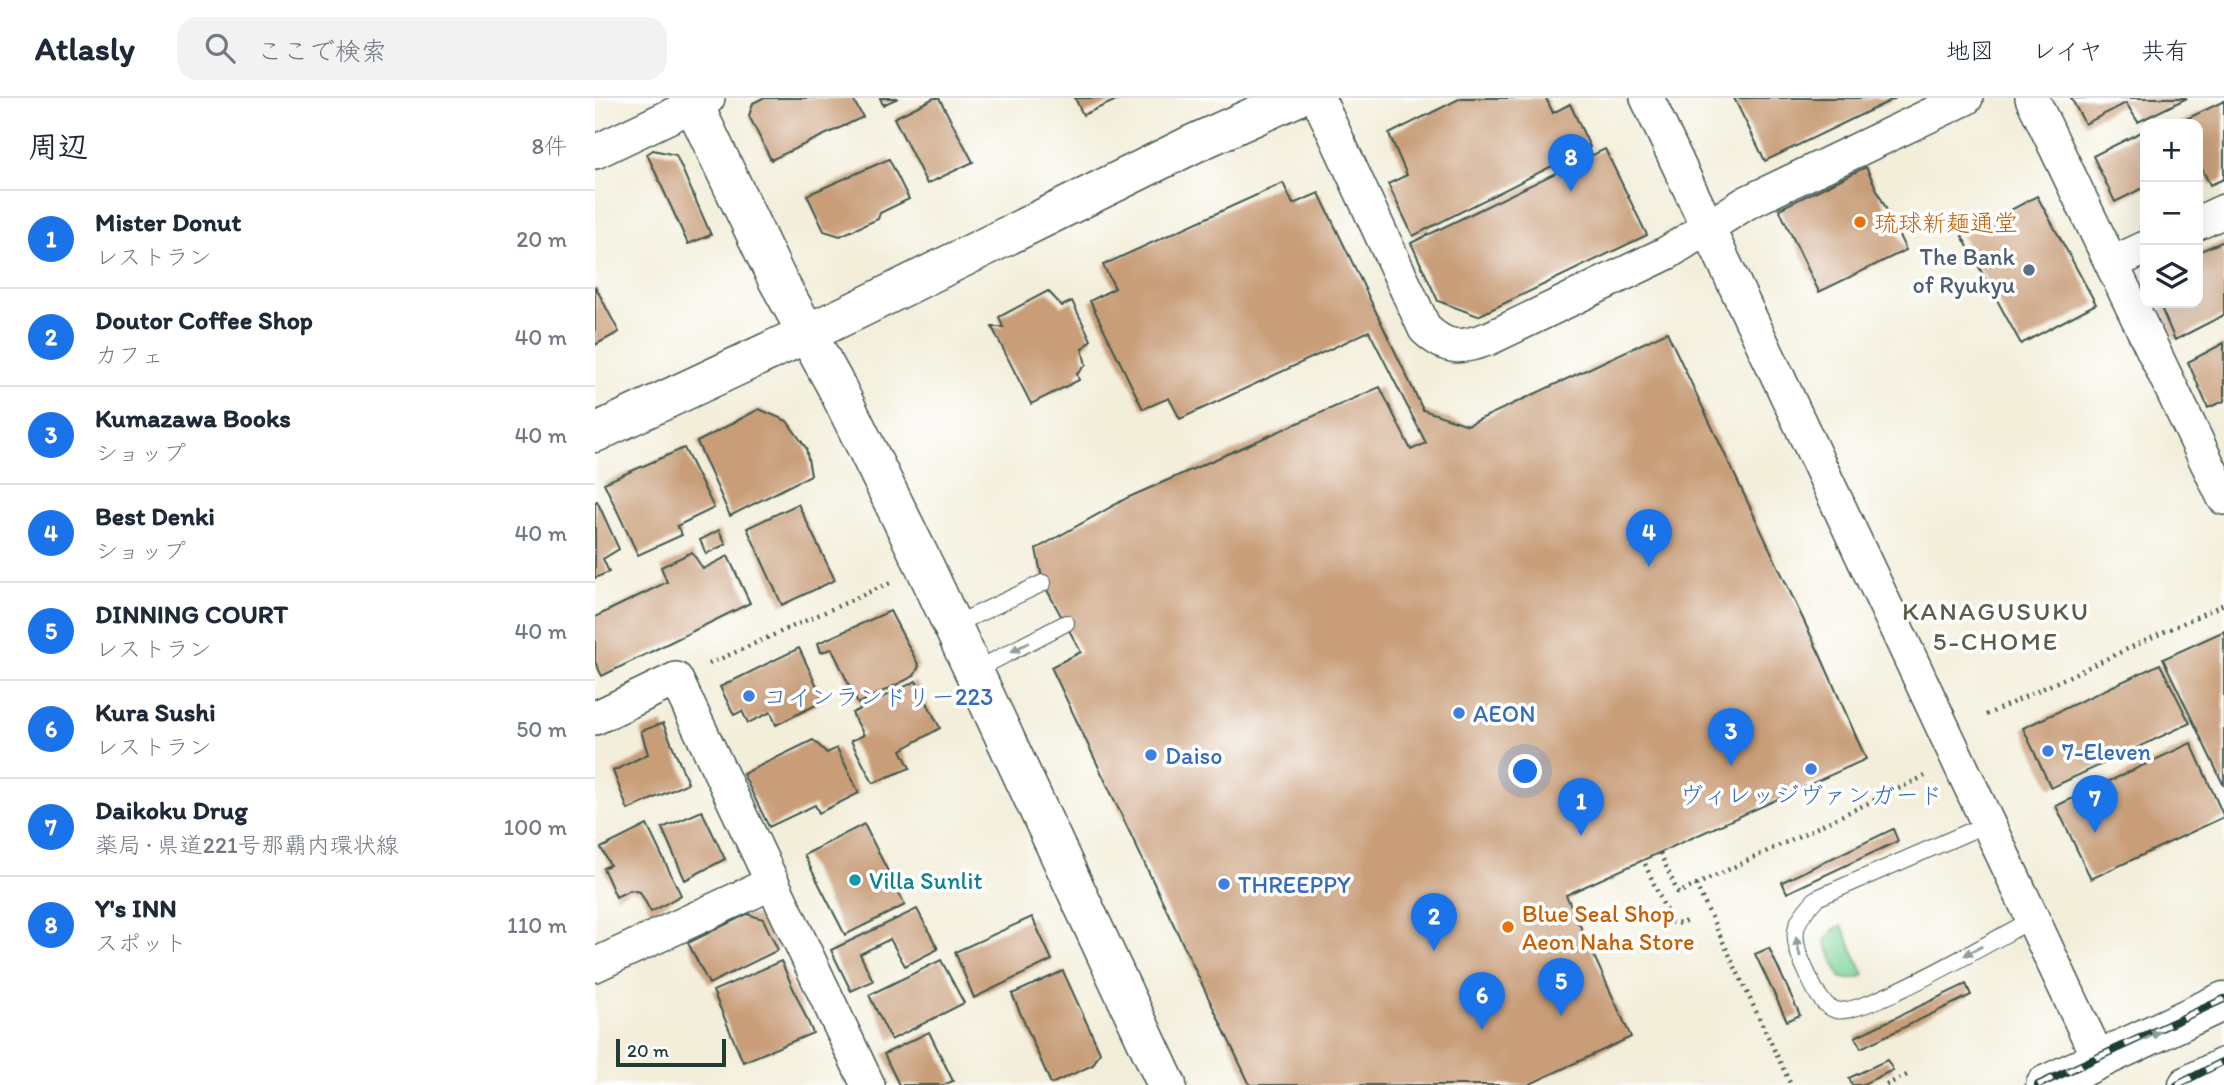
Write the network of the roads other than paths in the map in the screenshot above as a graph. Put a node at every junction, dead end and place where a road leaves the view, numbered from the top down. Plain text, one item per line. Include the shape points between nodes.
1 (1295, 98) edge
2 (1318, 98) edge
3 (1647, 98) edge
4 (1966, 98) edge
5 (2032, 98) edge
6 (701, 101) edge
7 (595, 152) edge
8 (2224, 211) edge
9 (2203, 221) edge
10 (1708, 229) junction
11 (2140, 250) edge
12 (2113, 263) junction
13 (807, 334) junction
14 (595, 433) edge
15 (2215, 454) edge
16 (2224, 498) edge
17 (1043, 583) dead end
18 (1066, 623) dead end
19 (952, 626) junction
20 (974, 671) junction
21 (595, 718) edge
22 (1989, 823) junction
23 (772, 883) junction
24 (2033, 919) junction
25 (595, 965) edge
26 (2224, 1001) edge
27 (2099, 1060) junction
28 (2224, 1067) edge
29 (855, 1081) edge
30 (1167, 1085) edge
31 (2045, 1085) edge
32 (2188, 1085) edge

1 - 13 street
2 - 10 street via 1414,309 1438,342 1455,346 1490,338
3 - 10 street
4 - 10 street via 1746,203
5 - 12 street
6 - 7 street
6 - 13 street via 776,277
8 - 9 street
10 - 22 street
11 - 12 street
12 - 15 street
13 - 14 street
13 - 19 street via 837,386
15 - 16 street
17 - 19 lane
18 -> 20 lane
19 - 20 street
20 - 30 street
21 - 23 street via 676,679
22 - 24 street
24 -> 22 lane via 1908,986 1840,1012 1818,995 1799,955 1796,933 1800,916 1818,898
23 - 25 street
23 - 29 street
24 - 27 street
27 -> 26 street
27 - 31 street
28 - 32 street

